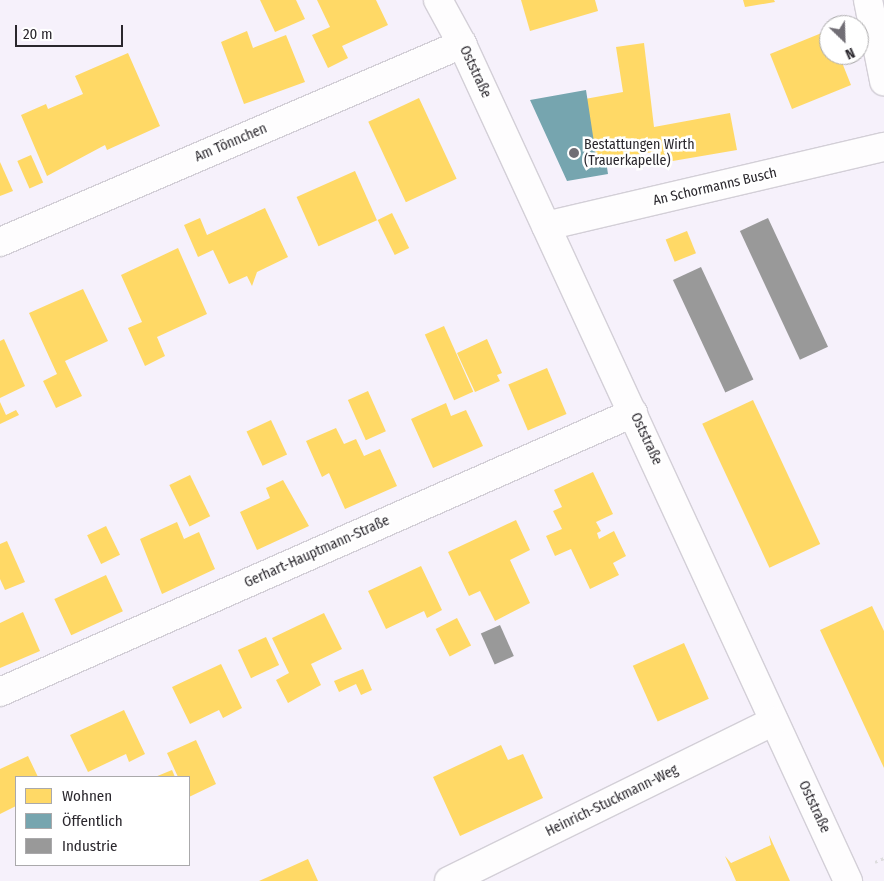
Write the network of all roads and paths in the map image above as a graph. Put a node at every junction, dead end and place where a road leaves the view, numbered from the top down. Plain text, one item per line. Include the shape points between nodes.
1 (438, 0) edge
2 (868, 0) edge
3 (462, 44) junction
4 (884, 81) edge
5 (884, 147) edge
6 (546, 226) junction
7 (0, 242) edge
8 (633, 413) junction
9 (0, 692) edge
10 (774, 720) junction
11 (449, 881) edge
12 (848, 881) edge

1 - 3 street, Oststraße
2 - 4 street
3 - 6 street, Oststraße
3 - 7 street, Am Tönnchen
5 - 6 street, An Schormanns Busch
6 - 8 street, Oststraße
8 - 9 street, Gerhart-Hauptmann-Straße
8 - 10 street, Oststraße
10 - 11 street, Heinrich-Stuckmann-Weg
10 - 12 street, Oststraße

